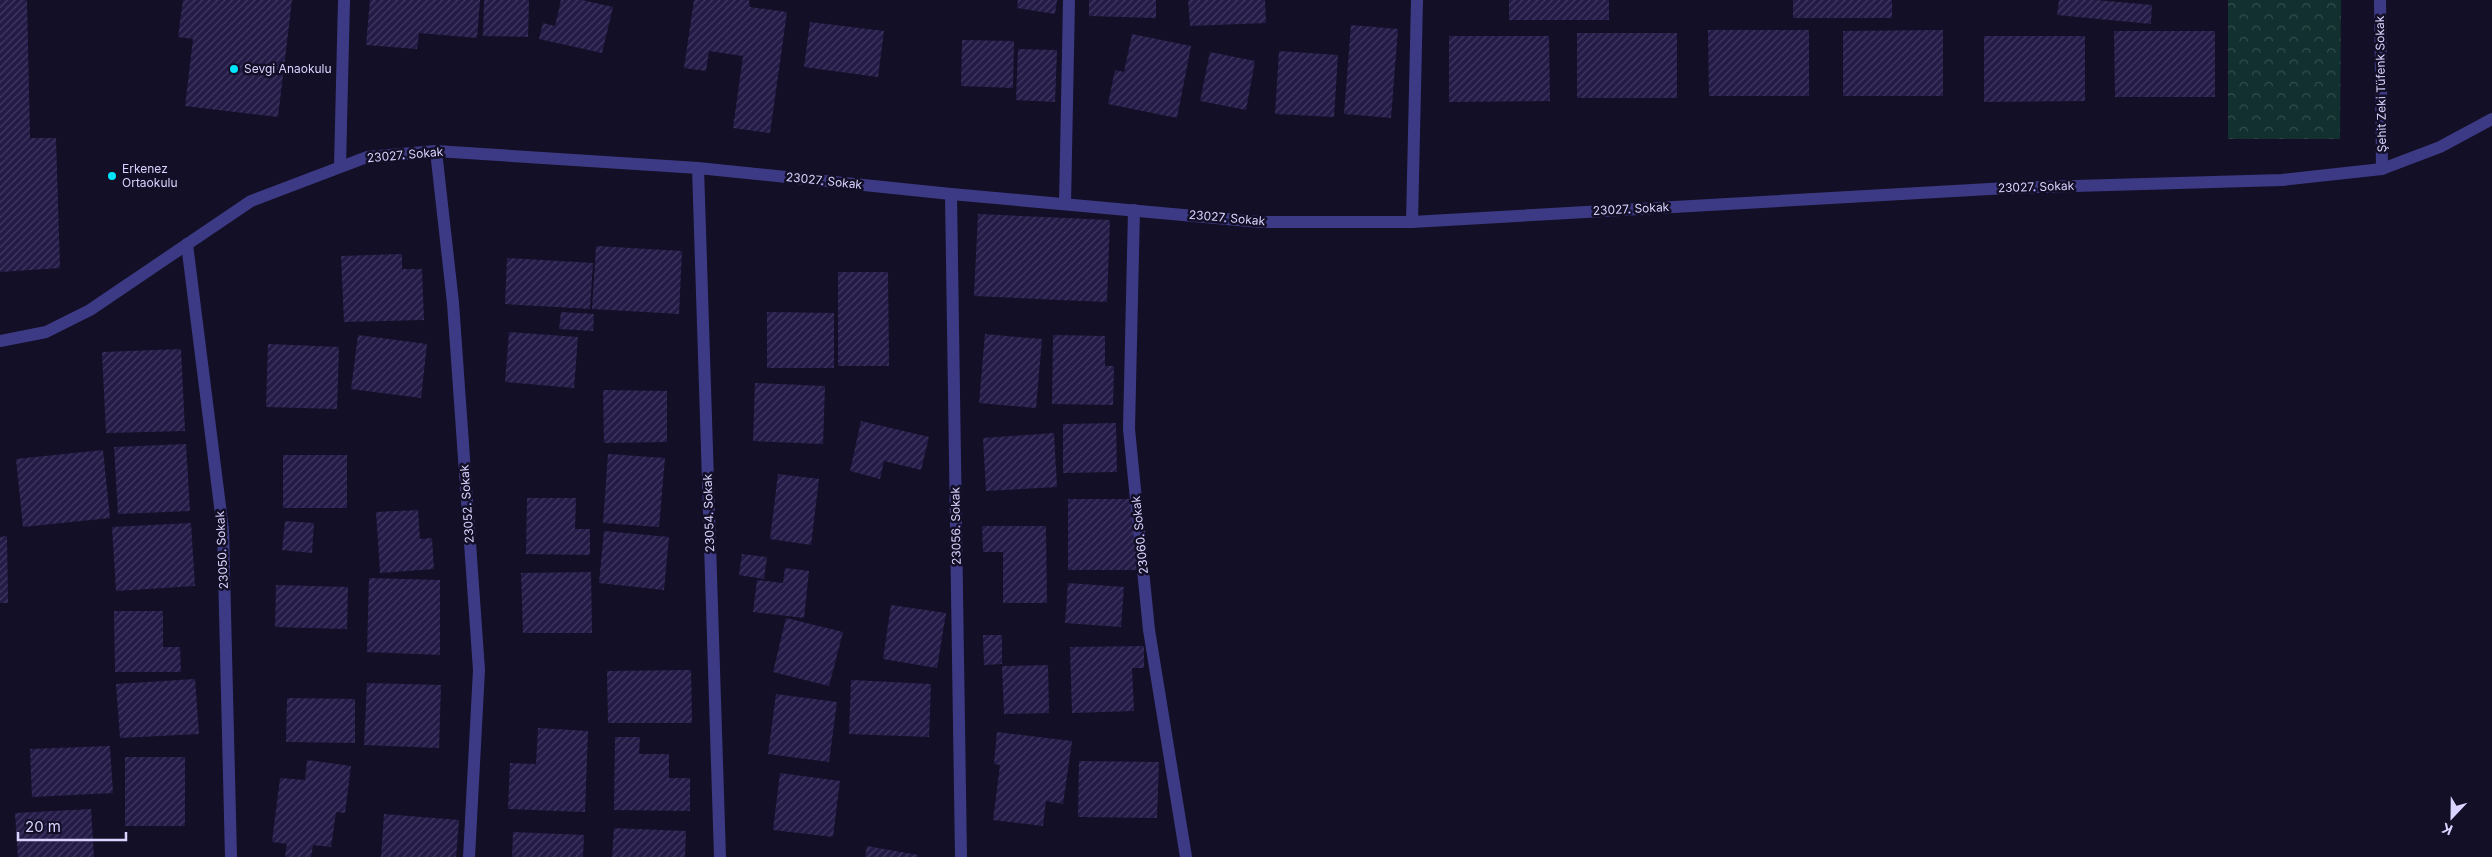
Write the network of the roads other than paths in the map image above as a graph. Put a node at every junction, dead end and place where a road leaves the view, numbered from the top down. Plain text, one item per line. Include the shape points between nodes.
1 (344, 0) edge
2 (1069, 0) edge
3 (1417, 0) edge
4 (2380, 0) edge
5 (2492, 119) edge
6 (436, 151) junction
7 (340, 166) junction
8 (698, 168) junction
9 (2382, 169) junction
10 (951, 194) junction
11 (1065, 204) junction
12 (1134, 210) junction
13 (1412, 222) junction
14 (187, 244) junction
15 (0, 341) edge
16 (231, 857) edge
17 (469, 857) edge
18 (720, 857) edge
19 (961, 857) edge
20 (1186, 857) edge

1 - 7 street
2 - 11 street
3 - 13 street
4 - 9 street, Şehit Zeki Tüfenk Sokak
5 - 9 street, 23027. Sokak via 2440,147
6 - 7 street, 23027. Sokak via 367,157
6 - 8 street, 23027. Sokak
6 - 17 street, 23052. Sokak via 453,303 479,670
7 - 14 street, 23027. Sokak via 251,201
8 - 10 street, 23027. Sokak
8 - 18 street, 23054. Sokak
9 - 13 street, 23027. Sokak via 2282,180 2007,188
10 - 11 street, 23027. Sokak
10 - 19 street, 23056. Sokak
11 - 12 street, 23027. Sokak
12 - 13 street, 23027. Sokak via 1260,222
12 - 20 street, 23060. Sokak via 1129,429 1149,630
14 - 15 street, 23027. Sokak via 90,310 46,332
14 - 16 street, 23050. Sokak via 223,530

